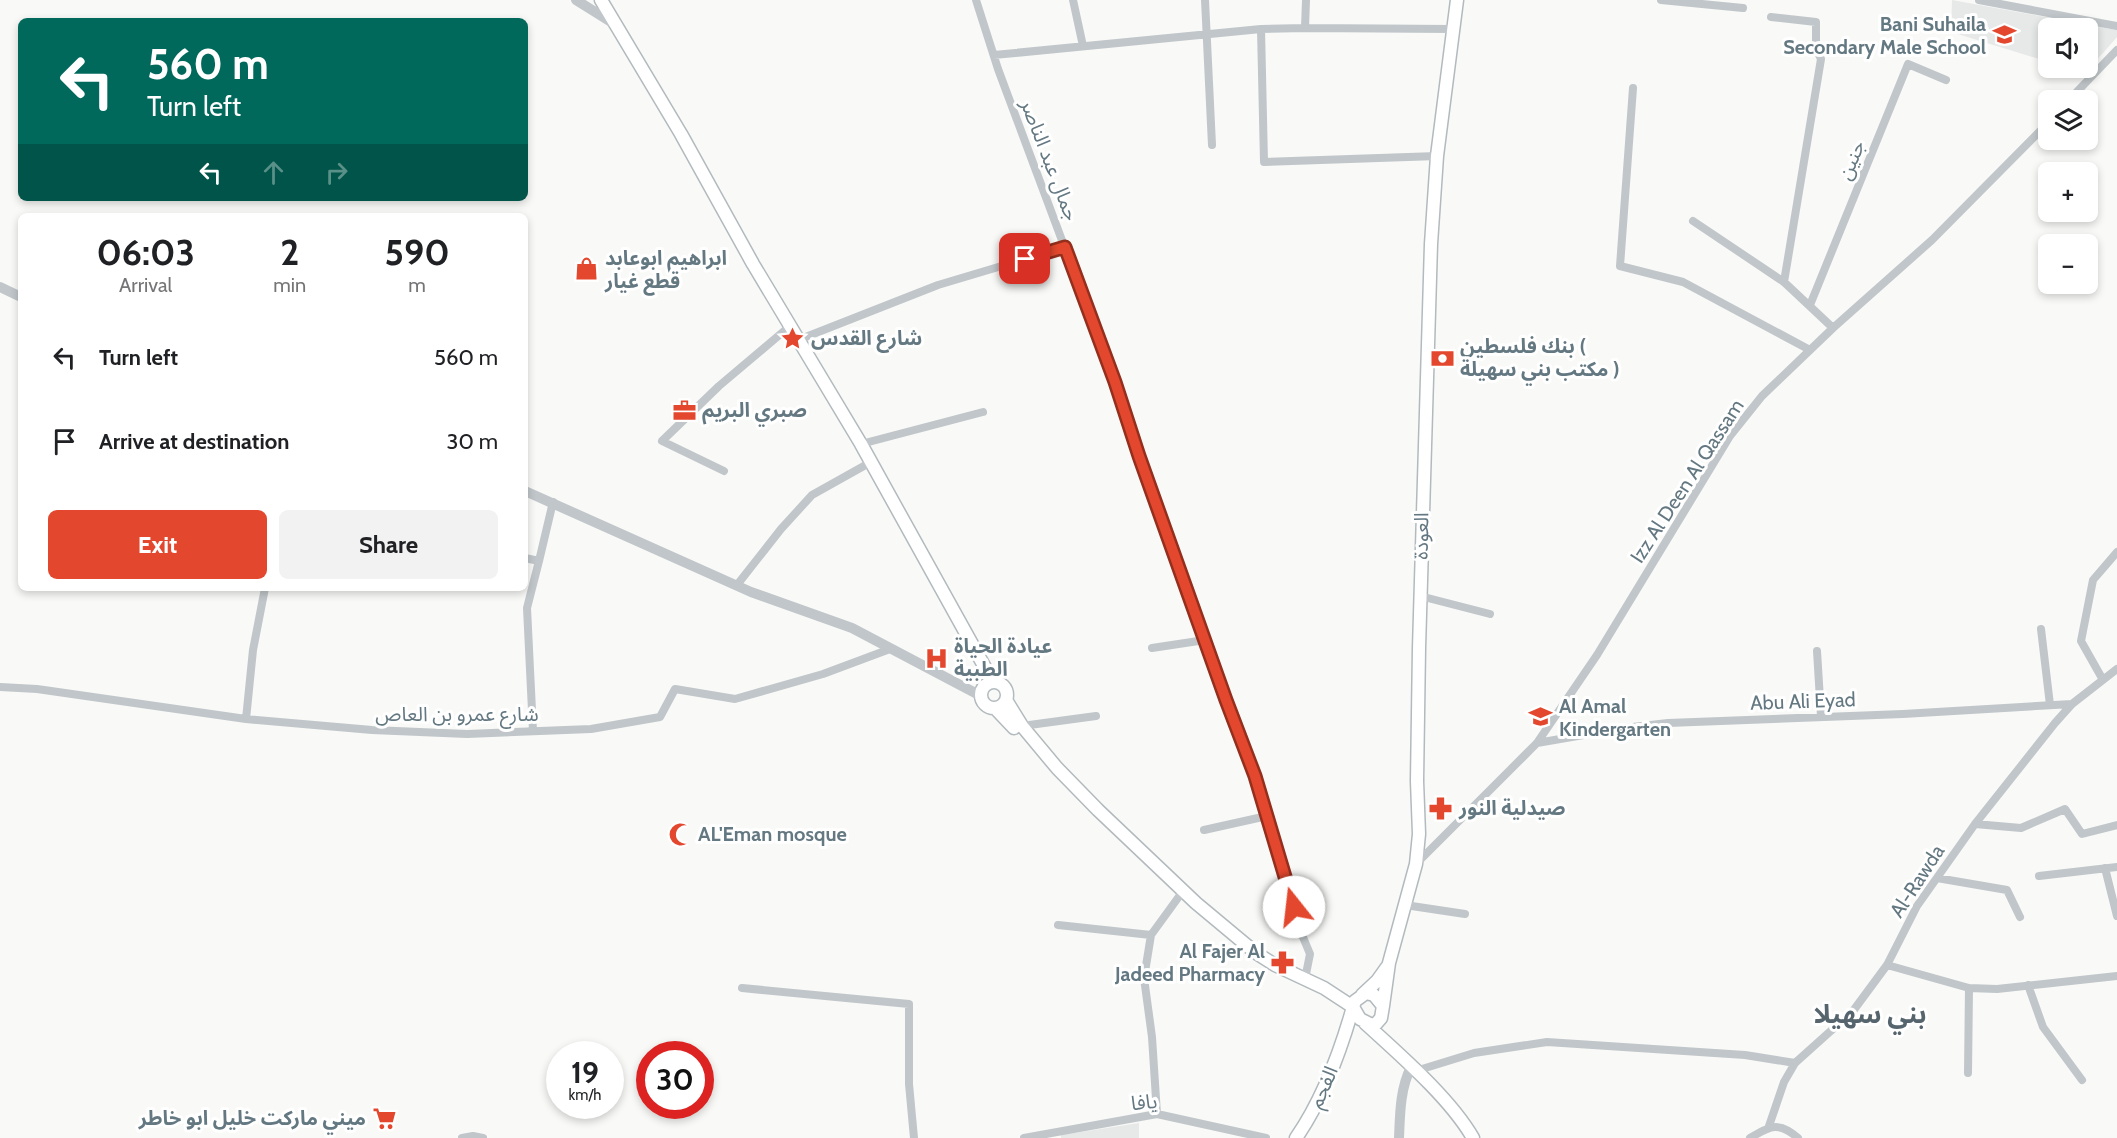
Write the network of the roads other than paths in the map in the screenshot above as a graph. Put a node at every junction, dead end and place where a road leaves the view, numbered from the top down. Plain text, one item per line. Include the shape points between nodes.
1 (576, 0) edge
2 (602, 0) edge
3 (976, 0) edge
4 (1072, 0) edge
5 (1204, 0) edge
6 (1306, 0) edge
7 (1457, 0) edge
8 (1661, 0) edge
9 (1978, 0) edge
10 (1743, 8) dead end
11 (1771, 17) dead end
12 (617, 25) junction
13 (2117, 26) edge
14 (1305, 28) junction
15 (1453, 28) junction
16 (1261, 30) junction
17 (1206, 34) junction
18 (1083, 46) junction
19 (2117, 50) edge
20 (993, 55) junction
21 (1946, 80) dead end
22 (1633, 88) dead end
23 (2079, 90) edge
24 (2038, 133) edge
25 (1212, 145) dead end
26 (1437, 156) junction
27 (1693, 221) dead end
28 (1065, 247) junction
29 (1784, 282) junction
30 (0, 287) edge
31 (18, 296) edge
32 (1810, 306) junction
33 (790, 326) junction
34 (1833, 328) junction
35 (798, 340) junction
36 (1810, 350) junction
37 (983, 412) dead end
38 (861, 444) junction
39 (871, 462) junction
40 (724, 471) dead end
41 (528, 492) edge
42 (553, 502) junction
43 (2117, 552) edge
44 (528, 559) edge
45 (539, 561) junction
46 (737, 585) junction
47 (264, 591) edge
48 (1420, 596) junction
49 (1490, 614) dead end
50 (2041, 629) dead end
51 (1205, 640) junction
52 (1152, 648) dead end
53 (890, 649) junction
54 (1817, 651) dead end
55 (2117, 669) edge
56 (2103, 680) junction
57 (993, 682) junction
58 (0, 687) edge
59 (981, 696) junction
60 (1006, 700) junction
61 (2072, 704) junction
62 (2050, 705) junction
63 (995, 708) junction
64 (1096, 716) dead end
65 (1821, 716) junction
66 (246, 719) junction
67 (1022, 726) junction
68 (533, 731) junction
69 (1537, 743) junction
70 (1267, 816) junction
71 (1975, 824) junction
72 (2117, 825) edge
73 (1204, 830) dead end
74 (1416, 864) junction
75 (2117, 867) edge
76 (2104, 868) junction
77 (2039, 876) dead end
78 (1937, 878) junction
79 (1183, 893) junction
80 (1405, 905) junction
81 (1465, 914) dead end
82 (2117, 916) edge
83 (2020, 917) dead end
84 (1058, 925) dead end
85 (1151, 935) junction
86 (1389, 963) junction
87 (1887, 965) junction
88 (2117, 976) edge
89 (1305, 979) junction
90 (2028, 985) junction
91 (742, 988) dead end
92 (1969, 988) junction
93 (1358, 1000) junction
94 (1383, 1008) junction
95 (1364, 1022) junction
96 (1345, 1034) junction
97 (1392, 1046) junction
98 (1795, 1063) junction
99 (1413, 1066) junction
100 (1968, 1073) dead end
101 (2082, 1080) dead end
102 (1157, 1114) junction
103 (1769, 1126) junction
104 (462, 1138) edge
105 (483, 1138) edge
106 (914, 1138) edge
107 (1024, 1138) edge
108 (1266, 1138) edge
109 (1296, 1138) edge
110 (1399, 1138) edge
111 (1473, 1138) edge
112 (1479, 1138) edge
113 (1749, 1138) edge
114 (1798, 1138) edge

1 - 12 street
2 - 12 main road
3 - 20 street, جمال عبد الناصر
4 - 18 street
5 - 17 street
6 - 14 street
7 - 15 main road, العودة
8 - 10 street
9 - 13 street
11 - 29 street via 1816,21 1816,48 1821,59
12 - 33 main road
14 - 15 street
14 - 16 street
15 - 26 main road, العودة
16 - 17 street
16 - 26 street via 1263,162
17 - 18 street
17 - 25 street
18 - 20 street
19 - 23 street
20 - 28 street, جمال عبد الناصر
21 - 32 street, جنين via 1908,64
22 - 36 street via 1620,266 1683,282
24 - 34 street, Izz Al Deen Al Qassam via 1932,240
26 - 48 main road, العودة
27 - 29 street
28 - 35 street via 938,285
28 - 51 street, جمال عبد الناصر
29 - 32 street
30 - 31 street
32 - 34 street
33 - 35 main road
33 - 40 street via 662,441
34 - 36 street, Izz Al Deen Al Qassam
35 - 38 main road
36 - 69 street, Izz Al Deen Al Qassam via 1762,396 1730,436 1597,655
37 - 38 street
38 - 39 main road
39 - 46 street via 812,495
39 - 57 main road
41 - 42 street
42 - 45 street
42 - 46 street
43 - 56 street via 2093,580 2081,641
44 - 45 street
45 - 68 street via 527,608
46 - 53 street via 852,628
47 - 66 street
48 - 49 street
48 - 74 main road, العودة
50 - 62 street
51 - 52 street
51 - 70 street, جمال عبد الناصر
53 - 59 street
53 - 68 street, شارع عمرو بن العاص via 823,674 735,699 675,689 660,717 591,729
54 - 65 street
55 - 56 street, Al-Rawda
56 - 61 street, Al-Rawda
57 - 59 main road via 984,686
57 - 60 main road via 1006,688
58 - 66 street, شارع عمرو بن العاص
59 - 63 main road via 986,706
60 - 63 main road
60 - 67 main road
61 - 62 street, Abu Ali Eyad
61 - 71 street, Al-Rawda
62 - 65 street, Abu Ali Eyad
63 - 79 main road via 1152,872
64 - 67 street
65 - 69 street, Abu Ali Eyad via 1668,723
66 - 68 street, شارع عمرو بن العاص via 467,734
67 - 79 main road via 1098,810
69 - 74 street, Izz Al Deen Al Qassam
70 - 73 street
70 - 89 street, جمال عبد الناصر via 1310,954
71 - 72 street via 2021,828 2065,809 2082,834
71 - 78 street, Al-Rawda
74 - 80 main road, العودة
75 - 76 street
76 - 77 street
76 - 82 street
78 - 83 street via 2007,890
78 - 87 street, Al-Rawda via 1917,906
79 - 85 street
79 - 89 main road via 1256,953
80 - 81 street
80 - 86 main road, العودة
84 - 85 street
85 - 102 street via 1144,978
86 - 93 main road, العودة
86 - 94 main road, العودة
87 - 92 street
87 - 98 street, Al-Rawda via 1853,1011
88 - 90 street
89 - 93 main road via 1332,993
90 - 92 street
90 - 101 street via 2043,1027
91 - 106 street via 909,1004
92 - 100 street
93 - 94 main road via 1366,993 1374,995
93 - 95 main road
93 - 96 main road, الفجم
94 - 95 main road via 1375,1025
94 - 97 main road
95 - 96 main road via 1354,1023
95 - 97 main road
96 - 109 main road, الفجم via 1324,1086
97 - 99 main road
98 - 99 street via 1745,1055 1547,1042
98 - 103 street, Al-Rawda
99 - 110 street via 1405,1079
99 - 111 main road via 1459,1116
99 - 112 main road via 1449,1095
102 - 107 street, يافا
102 - 108 street, يافا
103 - 113 street
103 - 114 street via 1788,1129
104 - 105 street

